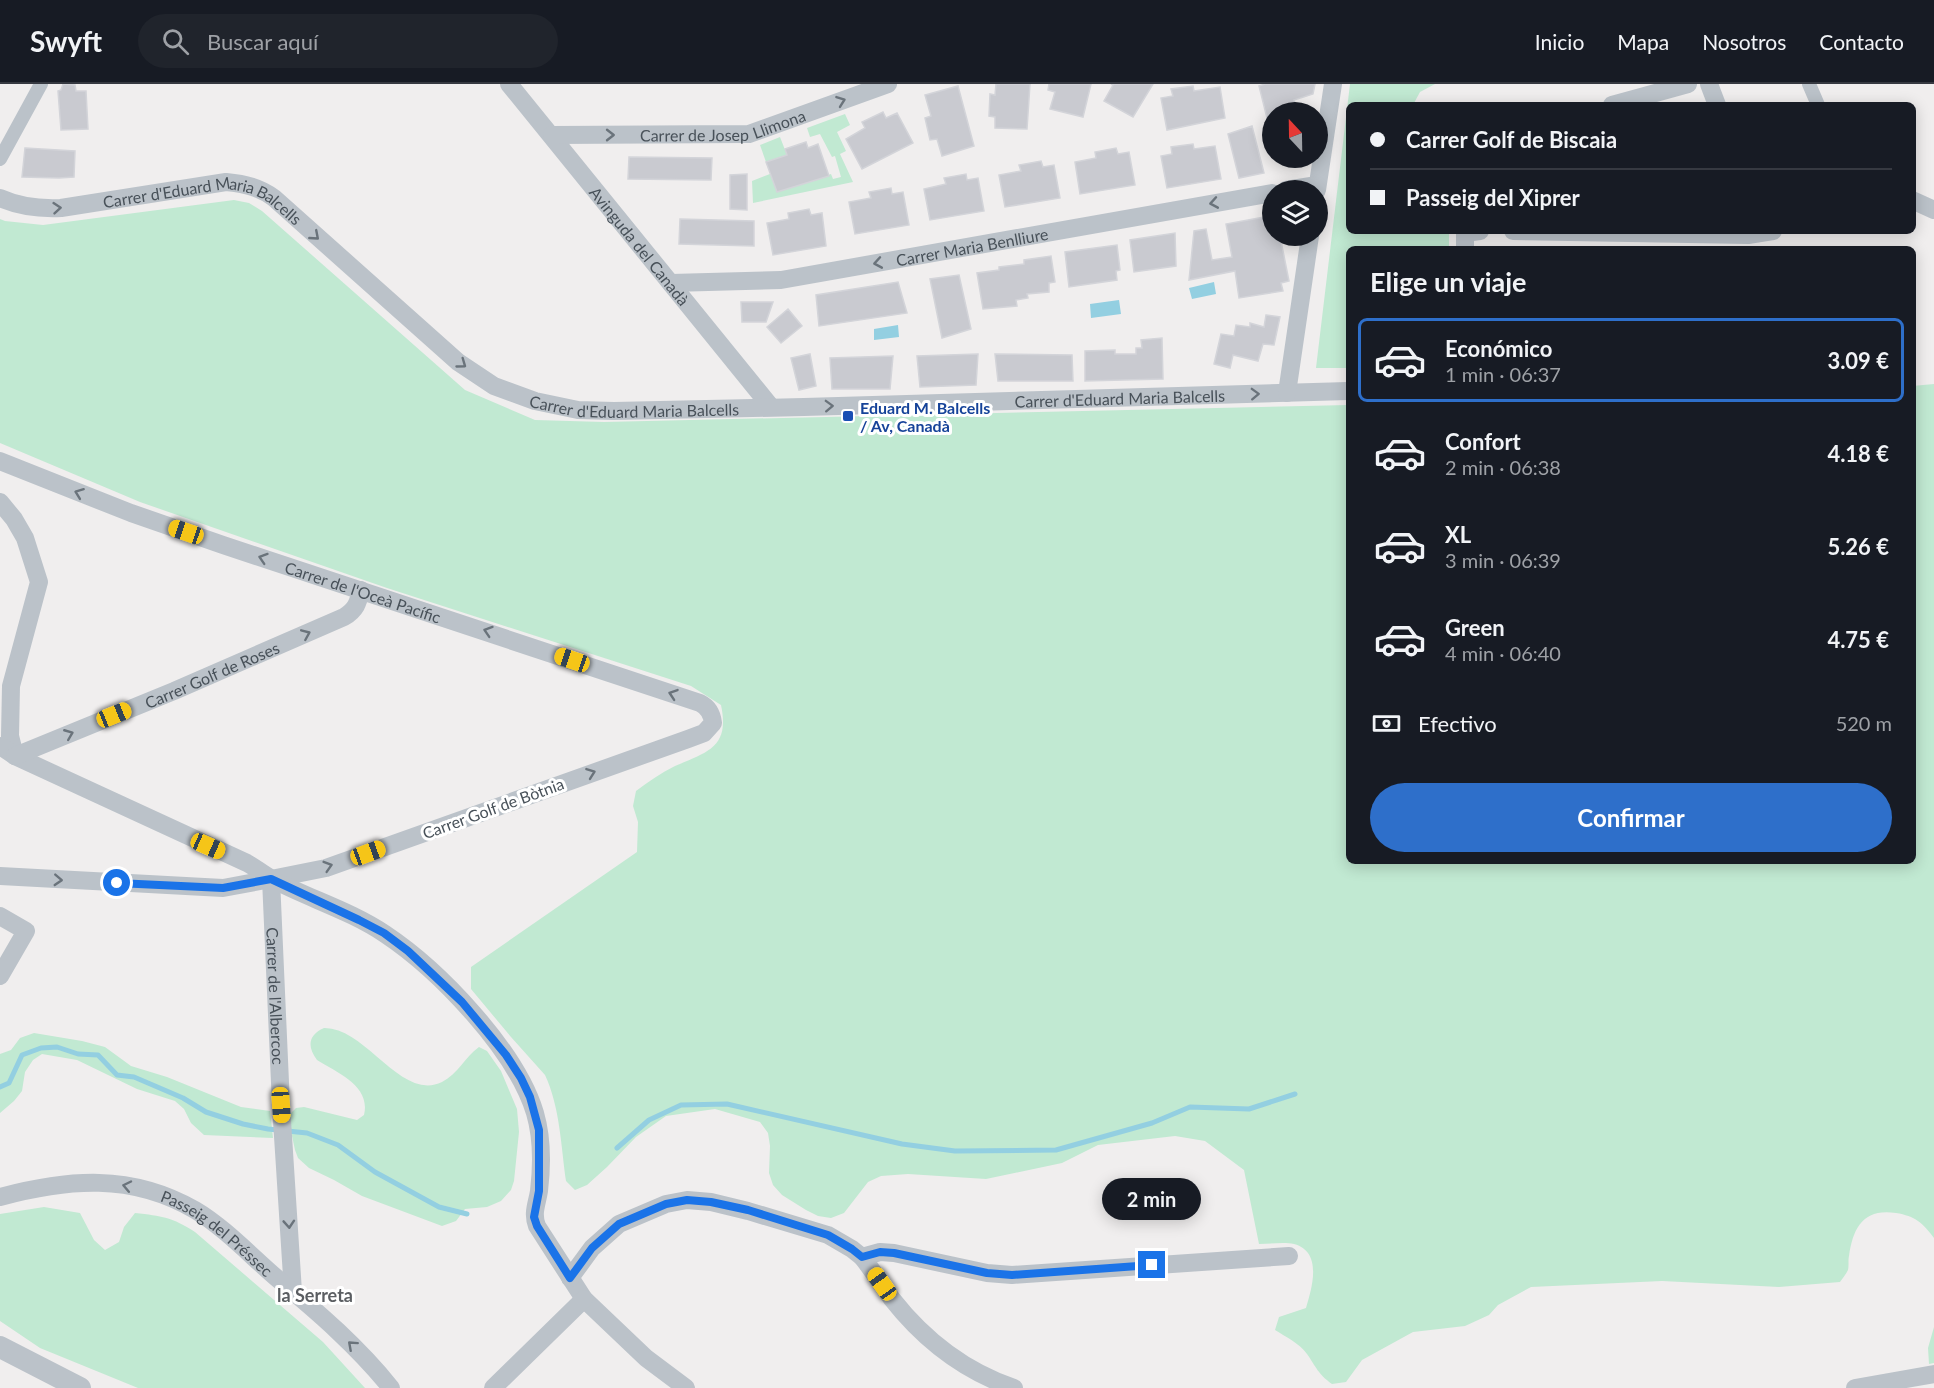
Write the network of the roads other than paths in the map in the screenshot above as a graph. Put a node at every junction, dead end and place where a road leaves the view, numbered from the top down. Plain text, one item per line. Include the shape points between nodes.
1 (41, 84) edge
2 (509, 84) edge
3 (888, 84) edge
4 (1333, 84) edge
5 (1688, 84) edge
6 (1709, 84) edge
7 (1809, 84) edge
8 (1623, 102) edge
9 (1717, 102) edge
10 (1817, 102) edge
11 (552, 135) junction
12 (0, 159) edge
13 (1318, 180) edge
14 (1262, 195) edge
15 (0, 198) edge
16 (1916, 202) edge
17 (1934, 210) edge
18 (1689, 234) edge
19 (1772, 236) edge
20 (1309, 246) edge
21 (671, 283) junction
22 (1346, 391) edge
23 (1287, 393) junction
24 (771, 407) junction
25 (0, 461) edge
26 (0, 502) edge
27 (361, 590) junction
28 (710, 727) joint
29 (7, 751) edge
30 (0, 876) edge
31 (271, 879) junction
32 (0, 916) edge
33 (0, 976) edge
34 (0, 1197) edge
35 (1289, 1256) dead end
36 (862, 1257) junction
37 (570, 1278) junction
38 (293, 1292) junction
39 (584, 1299) junction
40 (0, 1347) edge
41 (1934, 1374) edge
42 (80, 1388) edge
43 (391, 1388) edge
44 (493, 1388) edge
45 (686, 1388) edge
46 (1014, 1388) edge
47 (1855, 1388) edge

1 - 12 street
2 - 11 street, Avinguda del Canadà
11 -> 3 street, Carrer de Josep Llimona via 749,134
4 - 13 street
5 - 8 street
6 - 9 street
7 - 10 street
11 - 21 street, Avinguda del Canadà
14 -> 21 street, Carrer Maria Benlliure via 781,280
15 -> 24 street, Carrer d'Eduard Maria Balcells via 44,209 226,182 250,185 274,198 458,362 494,386 535,401 578,410
16 - 17 street
18 - 19 street
20 - 23 street
21 - 24 street, Avinguda del Canadà
22 - 23 street, Carrer d'Eduard Maria Balcells
24 -> 23 street, Carrer d'Eduard Maria Balcells
27 -> 25 street, Carrer de l'Oceà Pacífic via 131,513
26 - 29 street via 25,538 39,582 11,686
28 -> 27 street, Carrer de l'Oceà Pacífic via 709,711 700,703
29 -> 27 street, Carrer Golf de Roses via 174,691 344,617 358,605
31 -> 28 street, Carrer Golf de Bòtnia via 326,868 688,739
29 - 31 street via 246,863
30 -> 31 street, Carrer Golf de Bòtnia via 223,888
31 - 37 street via 384,933 425,965 506,1055 530,1097 539,1130 539,1191 534,1217
31 -> 38 street, Carrer de l'Albercoc
32 - 33 street via 26,931
38 -> 34 street, Passeig del Préssec via 209,1220 146,1190 104,1182 72,1182
35 - 36 street via 1012,1275 894,1253
36 - 37 street via 828,1235 748,1210 687,1200 666,1204 619,1224 592,1248
36 - 46 street via 934,1344 964,1366
37 - 39 street
43 -> 38 street, Passeig del Préssec via 359,1352
39 - 44 street
39 - 45 street via 646,1358
40 - 42 street
41 - 47 street

